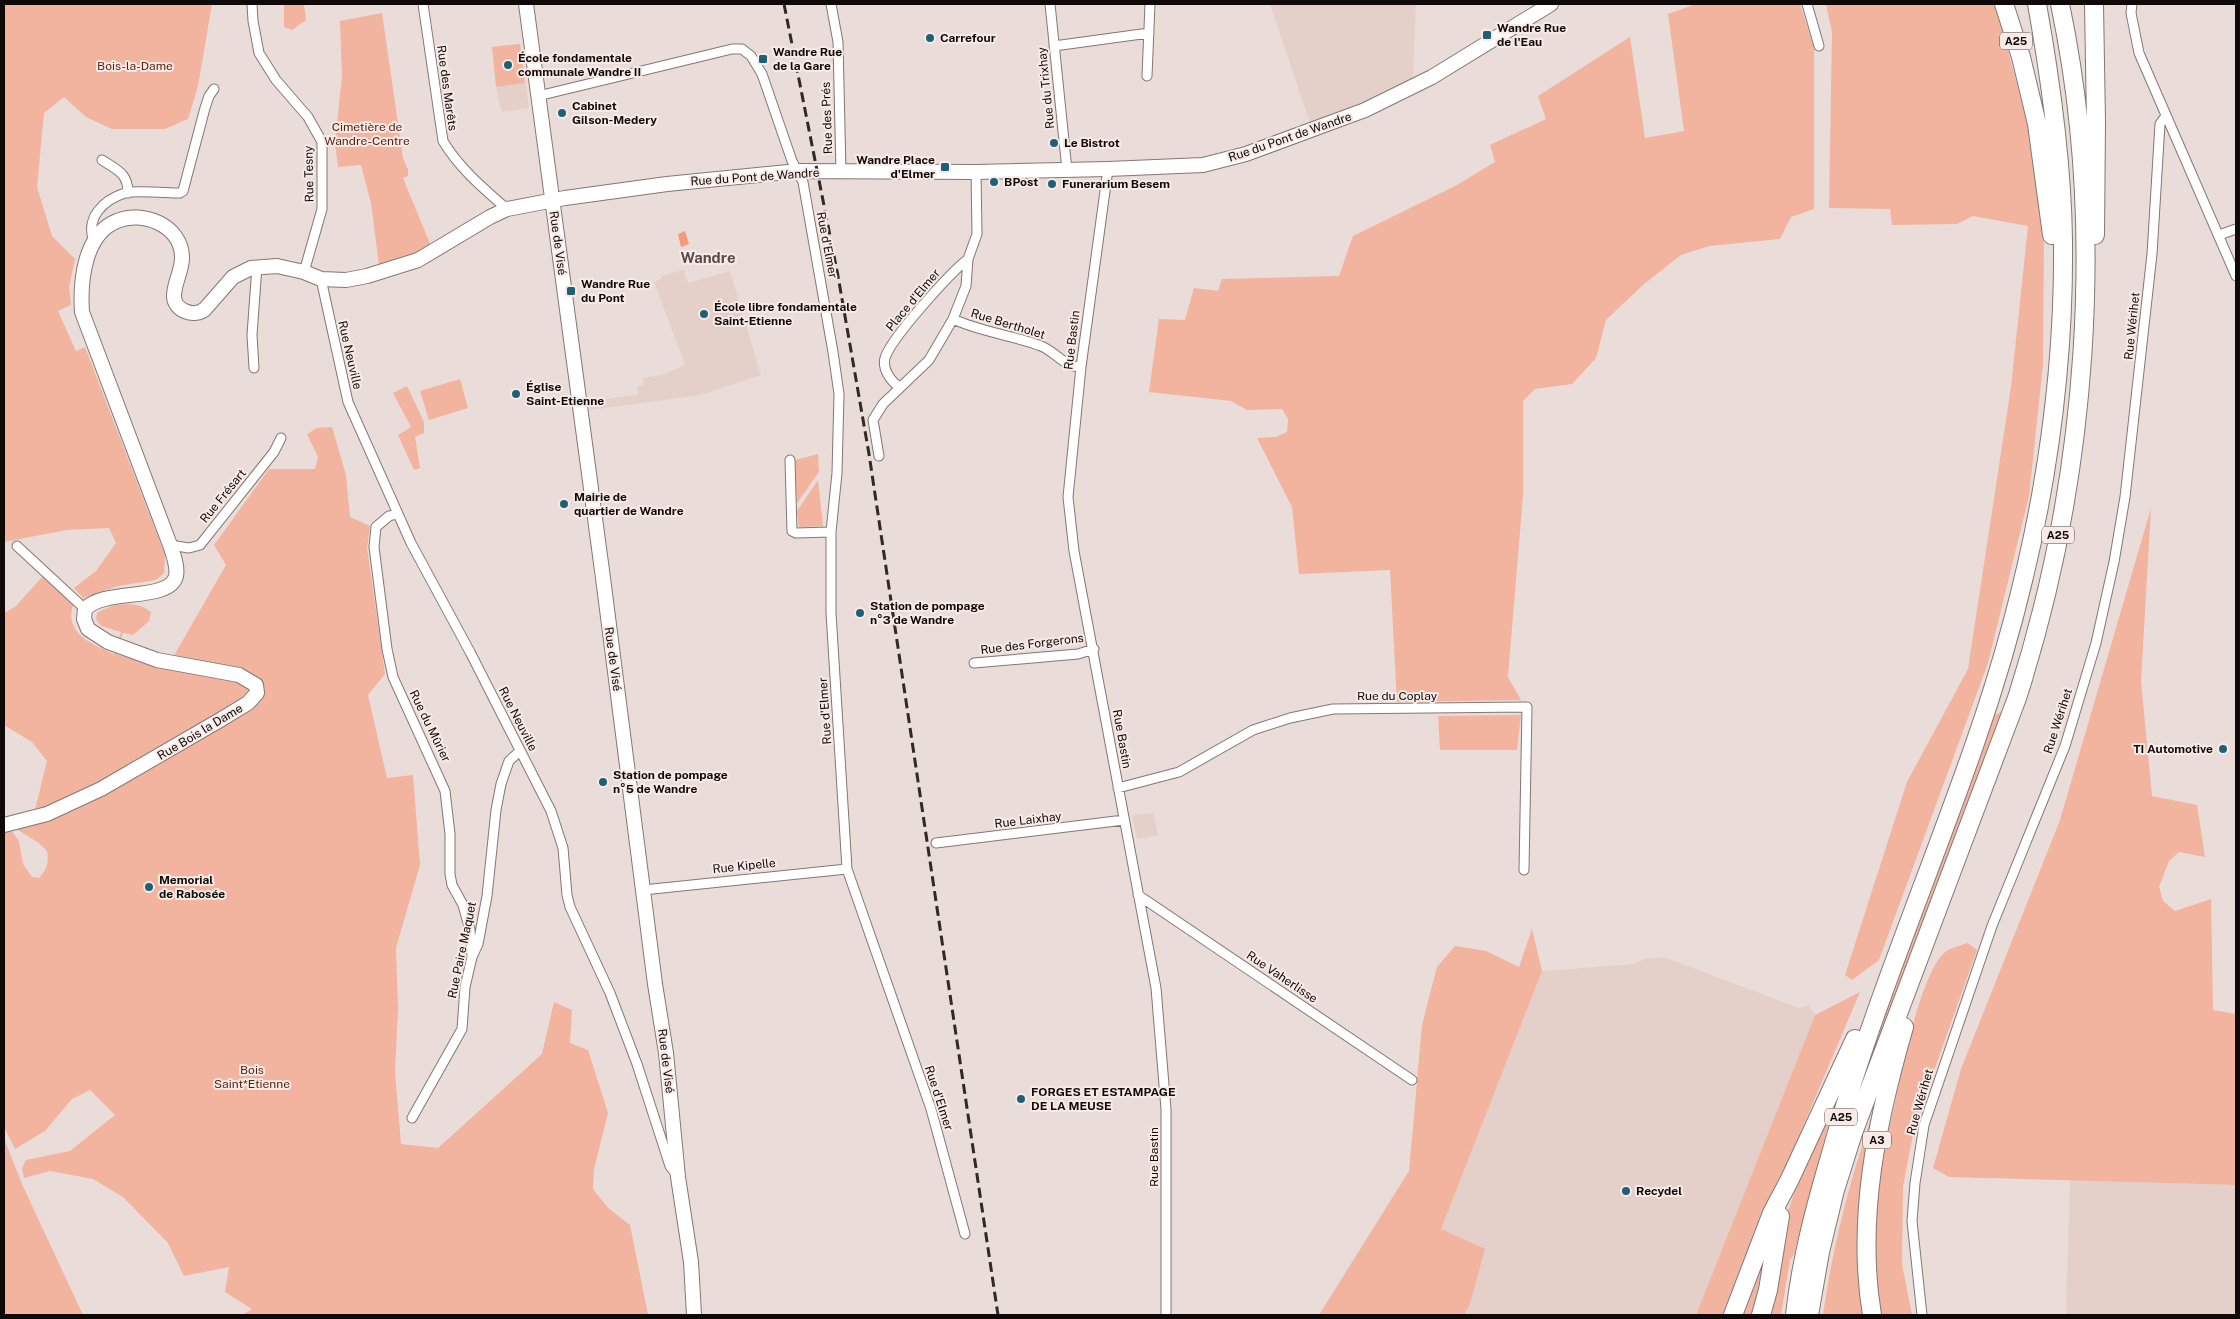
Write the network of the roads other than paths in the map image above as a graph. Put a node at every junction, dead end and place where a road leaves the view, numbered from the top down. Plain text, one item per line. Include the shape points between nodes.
1 (252, 4) edge
2 (423, 4) edge
3 (526, 4) edge
4 (831, 4) edge
5 (1050, 4) edge
6 (1150, 4) edge
7 (1551, 4) edge
8 (1806, 4) edge
9 (2004, 4) edge
10 (2037, 4) edge
11 (2060, 4) edge
12 (2094, 4) edge
13 (2132, 4) edge
14 (1149, 33) junction
15 (1054, 46) junction
16 (1820, 46) dead end
17 (1147, 76) dead end
18 (214, 89) dead end
19 (538, 96) junction
20 (2165, 117) junction
21 (102, 160) dead end
22 (1067, 170) junction
23 (1108, 170) junction
24 (798, 171) junction
25 (841, 172) junction
26 (976, 172) junction
27 (128, 192) junction
28 (552, 200) junction
29 (507, 209) junction
30 (2236, 229) edge
31 (2219, 235) junction
32 (94, 242) junction
33 (968, 260) junction
34 (258, 266) junction
35 (304, 272) junction
36 (2062, 275) junction
37 (2236, 276) edge
38 (321, 279) junction
39 (2084, 302) junction
40 (953, 319) junction
41 (254, 368) dead end
42 (1081, 368) junction
43 (900, 387) junction
44 (281, 438) dead end
45 (879, 456) dead end
46 (790, 460) dead end
47 (397, 514) junction
48 (831, 532) junction
49 (170, 545) junction
50 (16, 546) dead end
51 (85, 608) junction
52 (1094, 649) junction
53 (974, 663) dead end
54 (520, 751) junction
55 (1118, 788) junction
56 (1124, 820) junction
57 (4, 825) edge
58 (936, 843) dead end
59 (848, 869) junction
60 (1524, 870) dead end
61 (643, 890) junction
62 (1138, 895) junction
63 (472, 957) junction
64 (1915, 968) junction
65 (1885, 982) junction
66 (1412, 1080) dead end
67 (412, 1118) dead end
68 (678, 1176) junction
69 (1789, 1182) junction
70 (965, 1234) dead end
71 (1810, 1312) edge
72 (694, 1315) edge
73 (1166, 1315) edge
74 (1733, 1315) edge
75 (1761, 1315) edge
76 (1795, 1315) edge
77 (1872, 1315) edge
78 (1922, 1315) edge

1 - 35 street, Rue Tesny via 252,22 259,53 276,80 308,117 322,142 322,209
2 - 29 street, Rue des Marêts via 443,141 464,170
3 - 19 street, Rue de Visé
4 - 25 street, Rue des Prés via 838,42
5 - 15 street, Rue du Trixhay
6 - 14 street
7 - 23 street, Rue du Pont de Wandre via 1432,77 1365,110 1307,133 1203,165
8 - 16 street
9 - 36 highway, A25 via 2037,124 2051,230
10 - 36 highway, A25 via 2056,134 2062,209
11 - 39 highway, A25 via 2081,155
12 - 39 highway, A25 via 2095,257
13 - 20 street via 2139,53
14 - 15 street
14 - 17 street
15 - 22 street, Rue du Trixhay
18 - 27 street via 205,108 182,191
19 - 24 street, Rue d'Elmer via 732,49 742,50 751,56 762,74
19 - 28 street, Rue de Visé
20 - 31 street
20 - 78 street, Rue Wérihet via 2160,124 2152,254 2126,497 2114,562 2096,643 2065,746 1992,926 1924,1126 1912,1221
21 - 27 street via 125,176
22 - 23 street, Rue du Pont de Wandre
22 - 26 street, Rue du Pont de Wandre
23 - 42 street, Rue Bastin
24 - 25 street, Rue du Pont de Wandre
24 - 28 street, Rue du Pont de Wandre
24 - 48 street, Rue d'Elmer via 803,182 819,266 838,394
25 - 26 street, Rue du Pont de Wandre
26 - 33 street, Place d'Elmer via 977,234
27 - 32 street via 97,210 92,221
28 - 29 street, Rue du Pont de Wandre
28 - 61 street, Rue de Visé
29 - 38 street, Rue du Pont de Wandre via 408,265 346,280
30 - 31 street
31 - 37 street
32 - 34 street via 111,223 126,217 141,216 169,230 182,255 174,296 183,310 194,314 201,313 239,272
32 - 49 street via 84,267 82,312
33 - 40 street, Place d'Elmer via 966,286
33 - 43 street, Place d'Elmer via 956,269 898,336 885,357 889,376
34 - 35 street
34 - 41 street via 252,335
35 - 38 street
36 - 65 highway, A25 via 2058,358 2047,458 2023,582 1974,745
38 - 47 street, Rue Neuville via 348,402
39 - 64 highway, A25 via 2082,363 2072,459 2037,629 2006,728
40 - 42 street, Rue Bertholet via 972,328 1041,346 1062,362
40 - 43 street, Place d'Elmer via 930,360
42 - 52 street, Rue Bastin via 1068,497 1074,550
43 - 45 street via 882,404 873,420
44 - 49 street, Rue Frésart via 274,452 200,545 189,548
46 - 48 street via 792,531
47 - 54 street, Rue Neuville
47 - 63 street, Rue du Mûrier via 376,526 374,547 387,649 394,677 446,791 450,874 470,930
48 - 59 street, Rue d'Elmer via 831,613
49 - 51 street via 177,573 172,584 162,590 98,599
50 - 51 street
51 - 57 street, Rue Bois la Dame via 84,619 88,629 108,642 156,660 239,675 256,685 257,693 234,712 101,789 47,814
52 - 53 street, Rue des Forgerons via 1078,654
52 - 55 street, Rue Bastin
54 - 63 street, Rue Paire Maquet via 510,761 501,784 487,896 478,944
54 - 68 street, Rue Neuville via 550,811 562,848 570,906 610,992 638,1064 670,1166
55 - 56 street, Rue Bastin
55 - 60 street, Rue du Coplay via 1179,772 1253,730 1333,709 1527,707
56 - 58 street, Rue Laixhay
56 - 62 street, Rue Bastin
59 - 61 street, Rue Kipelle
59 - 70 street, Rue d'Elmer via 931,1109
61 - 68 street, Rue de Visé via 666,1053
62 - 66 street, Rue Vaherlisse
62 - 73 street, Rue Bastin via 1156,988 1166,1109
63 - 67 street, Rue Paire Maquet via 465,988 462,1029
64 - 71 highway, A25 via 1843,1164 1820,1252
64 - 77 highway, A3 via 1868,1194 1866,1265
65 - 69 highway
65 - 76 highway, A25 via 1850,1086 1815,1210
68 - 72 street, Rue de Visé via 691,1262
69 - 74 highway via 1772,1213
69 - 75 highway via 1777,1225 1768,1290

